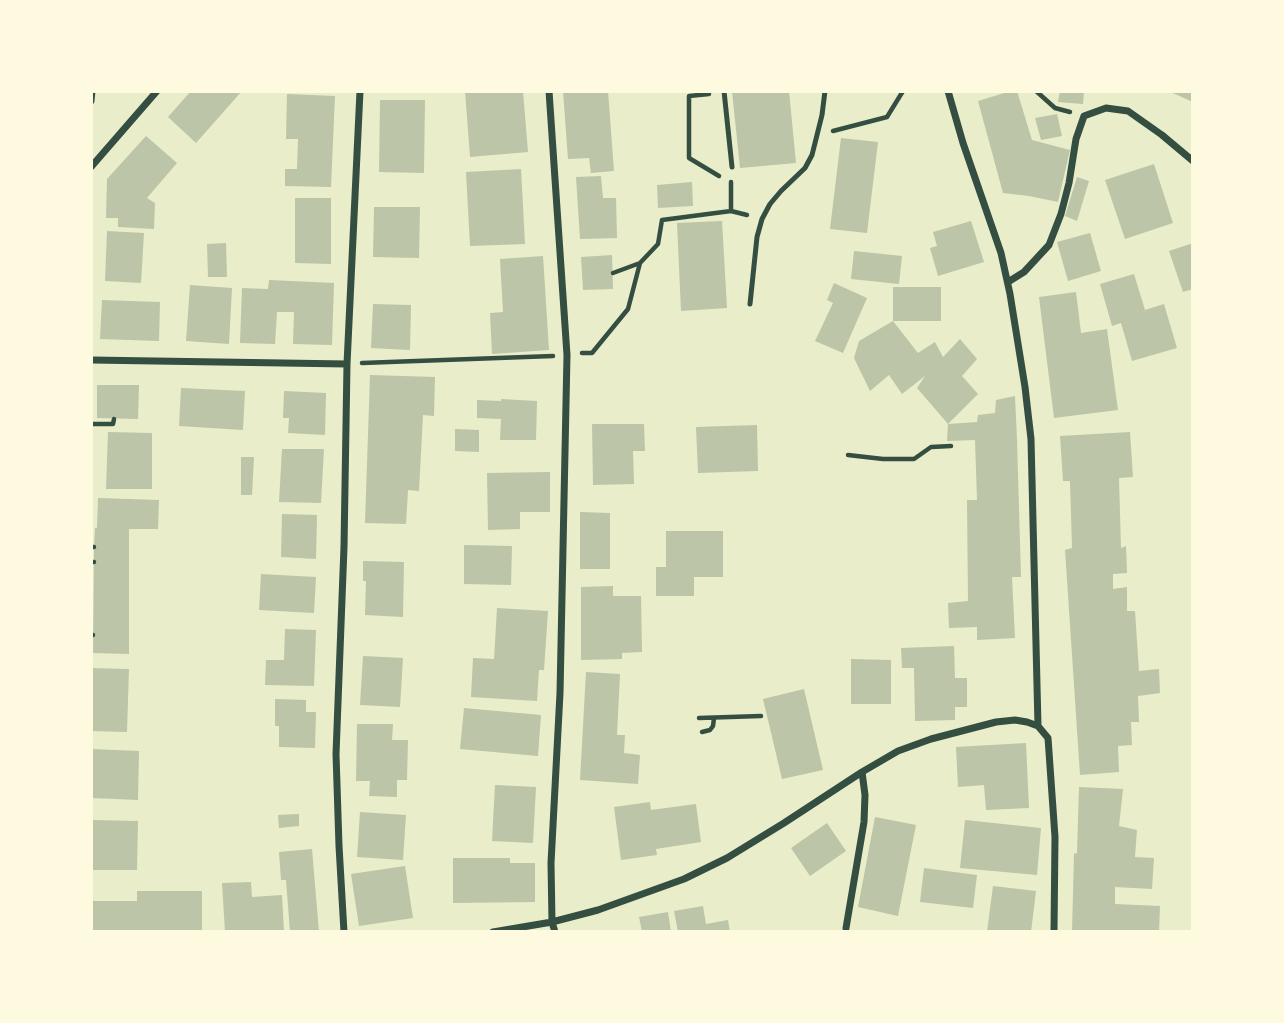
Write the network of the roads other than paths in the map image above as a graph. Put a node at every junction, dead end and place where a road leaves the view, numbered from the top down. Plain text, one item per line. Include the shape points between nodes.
1 (92, 91) edge
2 (157, 91) edge
3 (359, 91) edge
4 (549, 91) edge
5 (724, 91) edge
6 (825, 91) edge
7 (948, 91) edge
8 (91, 101) edge
9 (1193, 161) edge
10 (91, 166) edge
11 (732, 167) road end
12 (1007, 282) junction
13 (750, 304) dead end
14 (91, 360) edge
15 (347, 364) junction
16 (1038, 726) junction
17 (862, 772) junction
18 (552, 922) junction
19 (846, 928) dead end
20 (344, 932) edge
21 (494, 932) edge
22 (555, 932) edge
23 (1054, 932) edge

1 - 8 street
2 - 10 street
3 - 15 street
4 - 18 street via 567,355
5 - 11 lane
6 - 13 lane via 812,155 805,169 769,204 762,219
7 - 12 street
9 - 12 street via 1128,111 1106,108 1084,116 1049,245 1024,272
12 - 16 street via 1031,439
14 - 15 street
15 - 20 street via 336,754
16 - 17 street via 1015,720 996,722 898,751
16 - 23 street via 1048,738 1055,837
17 - 18 street via 727,858 684,879 598,911
17 - 19 street via 864,822
18 - 21 street
18 - 22 street

